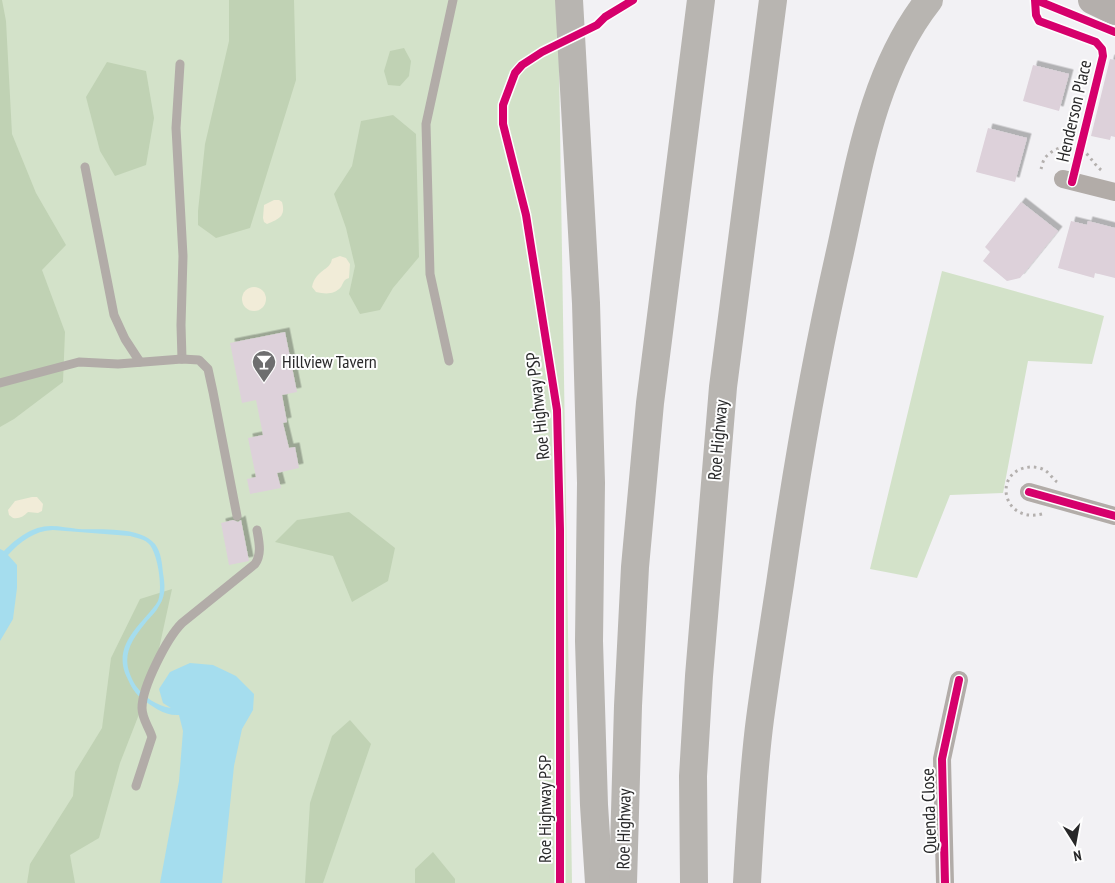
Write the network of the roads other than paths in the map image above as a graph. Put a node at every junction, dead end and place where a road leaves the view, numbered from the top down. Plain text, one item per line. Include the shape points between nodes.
1 (453, 0) edge
2 (569, 0) edge
3 (701, 0) edge
4 (772, 0) edge
5 (929, 0) edge
6 (1092, 0) edge
7 (1115, 11) edge
8 (180, 64) dead end
9 (85, 167) dead end
10 (1068, 180) road end
11 (1115, 192) edge
12 (182, 359) junction
13 (449, 361) dead end
14 (140, 362) junction
15 (0, 384) edge
16 (1030, 492) dead end
17 (237, 516) dead end
18 (1115, 516) edge
19 (257, 530) dead end
20 (959, 680) dead end
21 (136, 786) dead end
22 (598, 883) edge
23 (623, 883) edge
24 (694, 883) edge
25 (747, 883) edge
26 (945, 883) edge

1 - 13 lane via 426,124 430,274
2 - 22 highway via 586,302 591,483 589,641
3 - 23 highway, Roe Highway via 651,394 635,567
4 - 24 highway, Roe Highway via 722,397 698,685 693,776
5 - 25 highway via 890,66 876,102 820,341 760,721
6 - 7 main road
8 - 12 lane via 176,128 183,256
9 - 14 lane via 114,315
10 - 11 street, Henderson Place
12 - 14 lane
12 - 17 lane via 199,360 208,369
14 - 15 lane via 79,362
16 - 18 street
19 - 21 lane via 259,559 182,623 166,644 142,702 144,719 152,738
20 - 26 street, Quenda Close via 942,759

